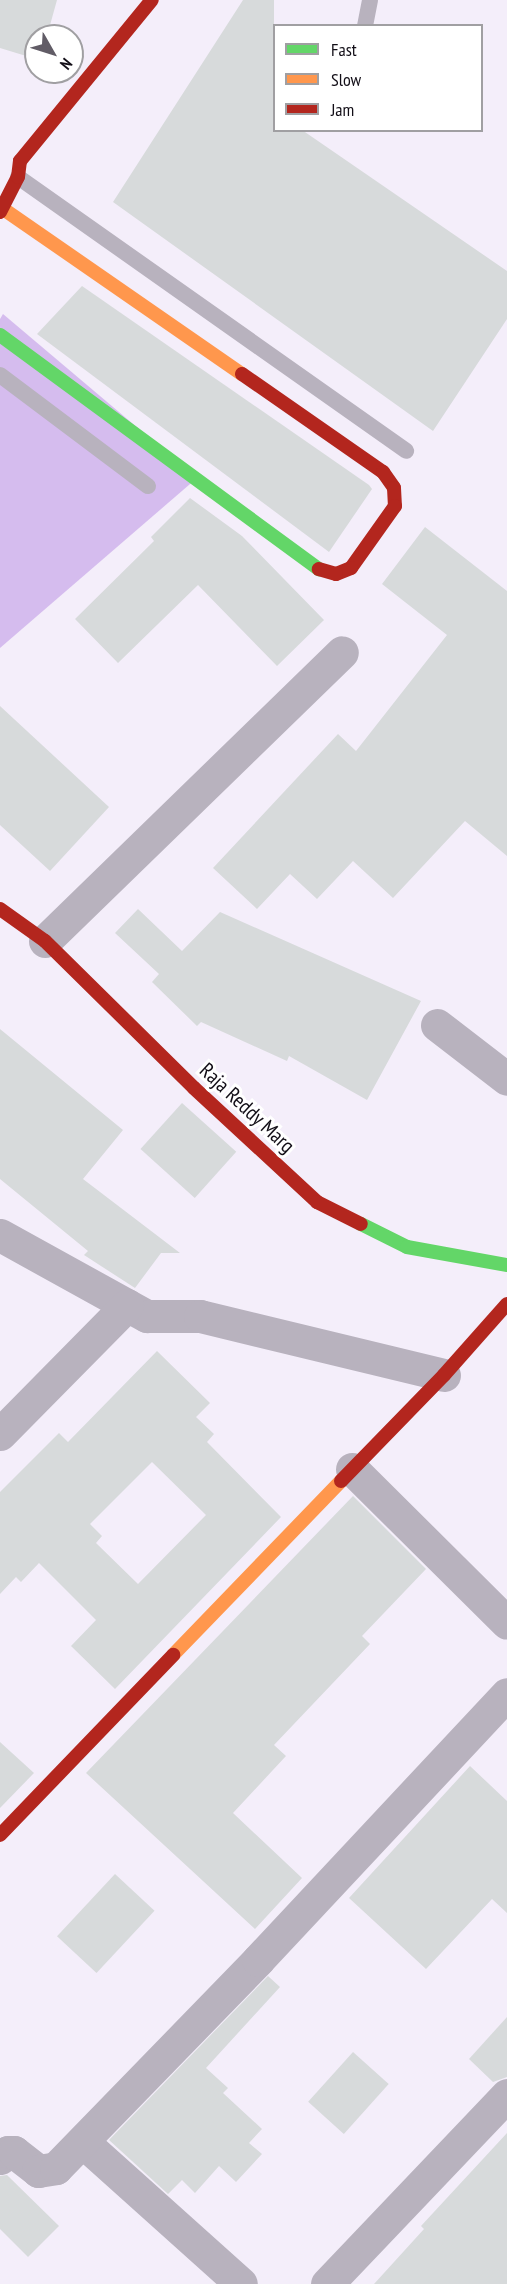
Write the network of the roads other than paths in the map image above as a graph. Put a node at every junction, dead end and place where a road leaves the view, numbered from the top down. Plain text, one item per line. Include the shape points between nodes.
1 (152, 0) edge
2 (370, 0) edge
3 (365, 24) edge
4 (12, 166) edge
5 (1, 210) edge
6 (0, 335) edge
7 (0, 375) edge
8 (406, 451) dead end
9 (148, 486) dead end
10 (342, 652) dead end
11 (0, 909) edge
12 (45, 940) junction
13 (437, 1025) dead end
14 (507, 1079) edge
15 (0, 1235) edge
16 (507, 1264) edge
17 (507, 1304) edge
18 (127, 1305) junction
19 (444, 1375) junction
20 (0, 1434) edge
21 (352, 1469) junction
22 (507, 1623) edge
23 (507, 1694) edge
24 (0, 1835) edge
25 (507, 2095) edge
26 (83, 2142) junction
27 (1, 2154) edge
28 (241, 2284) edge
29 (327, 2284) edge

1 - 4 street
2 - 3 lane
4 - 5 street
4 - 8 lane
5 - 6 street via 383,472 394,488 395,506 351,568 336,574 318,568
7 - 9 lane
10 - 12 street
11 - 12 street, Raja Reddy Marg
12 - 16 street, Raja Reddy Marg via 194,1088 318,1202 407,1247
13 - 14 street
15 - 18 street
17 - 19 street
18 - 19 street via 147,1316 201,1316
18 - 20 street
19 - 21 street
21 - 22 street
21 - 24 street
23 - 26 street
25 - 29 street
26 - 27 street via 56,2168 45,2172 14,2152
26 - 28 street

